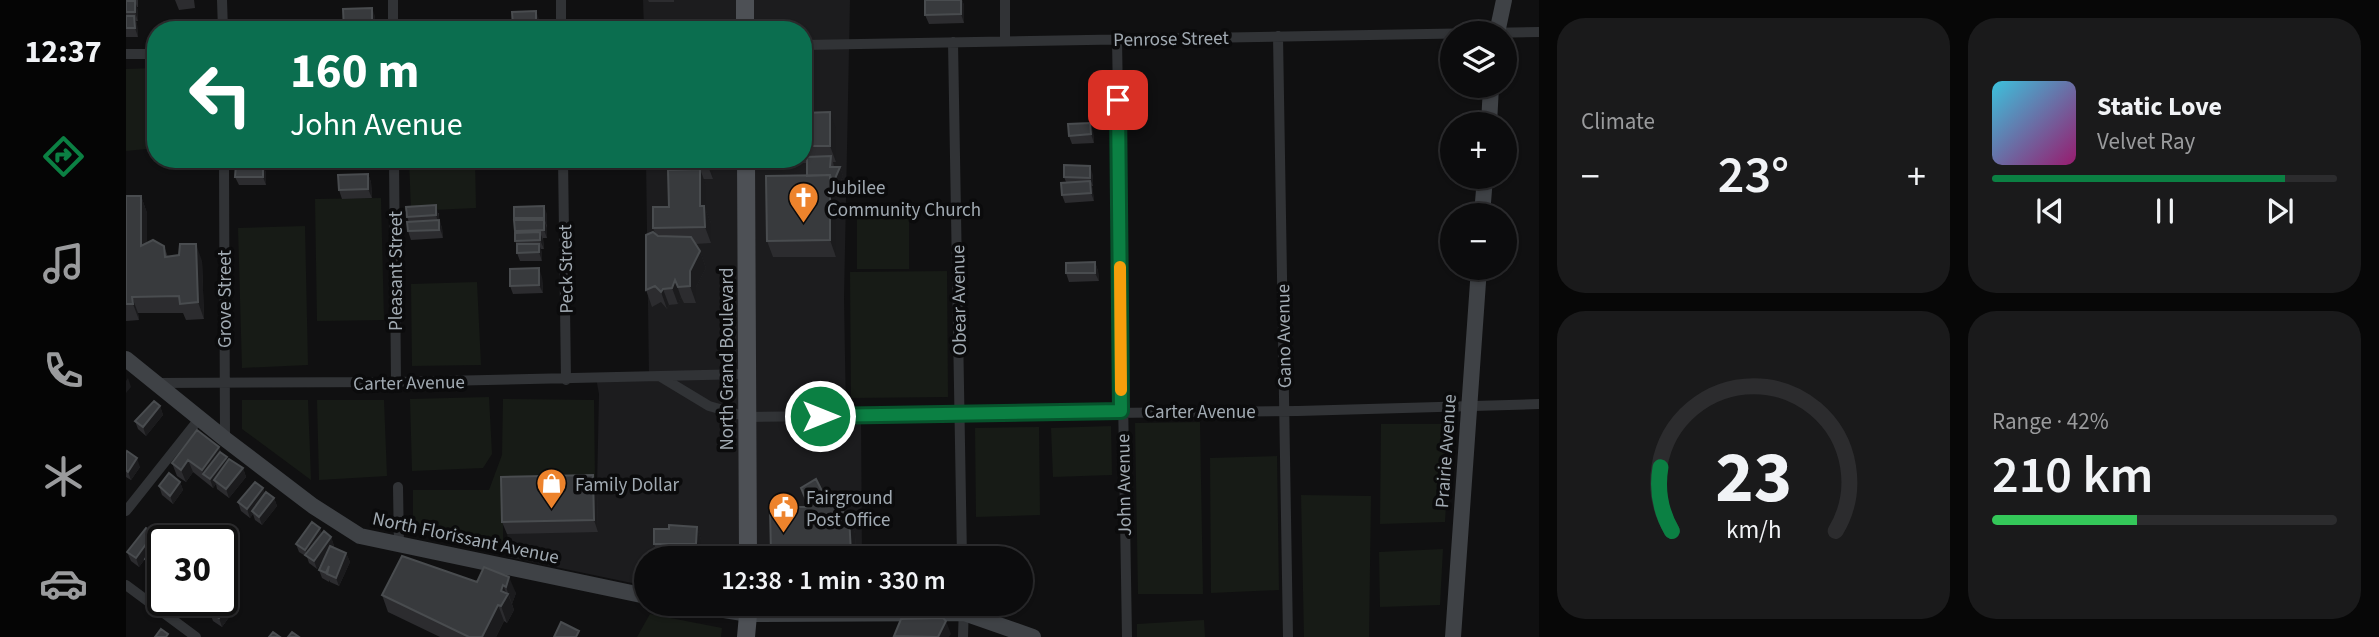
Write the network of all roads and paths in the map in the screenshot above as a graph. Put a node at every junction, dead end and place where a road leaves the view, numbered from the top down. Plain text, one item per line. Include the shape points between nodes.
1 (222, 0) edge
2 (393, 0) edge
3 (561, 0) edge
4 (745, 0) edge
5 (1004, 0) edge
6 (1504, 0) edge
7 (223, 21) edge
8 (393, 21) edge
9 (561, 21) edge
10 (746, 21) edge
11 (1500, 21) edge
12 (1517, 32) edge
13 (1539, 32) edge
14 (1440, 33) edge
15 (1278, 36) junction
16 (1117, 39) junction
17 (1005, 41) junction
18 (953, 42) junction
19 (812, 45) edge
20 (126, 54) edge
21 (147, 54) edge
22 (224, 168) edge
23 (394, 168) edge
24 (563, 168) edge
25 (746, 168) edge
26 (1478, 280) edge
27 (126, 359) edge
28 (747, 374) junction
29 (661, 377) junction
30 (566, 380) junction
31 (396, 382) junction
32 (156, 383) junction
33 (224, 384) junction
34 (1539, 404) edge
35 (1469, 407) junction
36 (1121, 411) junction
37 (1284, 411) junction
38 (960, 414) junction
39 (748, 417) junction
40 (199, 419) junction
41 (225, 439) junction
42 (398, 487) dead end
43 (126, 510) edge
44 (399, 546) junction
45 (748, 546) edge
46 (962, 546) edge
47 (126, 585) edge
48 (634, 594) edge
49 (748, 616) edge
50 (964, 616) edge
51 (983, 616) edge
52 (195, 637) edge
53 (747, 637) edge
54 (963, 637) edge
55 (1033, 637) edge
56 (1127, 637) edge
57 (1288, 637) edge
58 (1453, 637) edge

1 - 7 street
2 - 8 street
3 - 9 street
4 - 10 main road
5 - 17 street
6 - 11 main road
12 - 13 street, Penrose Street
14 - 15 street, Penrose Street
15 - 16 street, Penrose Street
15 - 37 street, Gano Avenue
16 - 17 street, Penrose Street
16 - 36 street, John Avenue
17 - 18 street, Penrose Street
18 - 19 street, Penrose Street
18 - 38 street, Obear Avenue
20 - 21 street
22 - 33 street, Grove Street
23 - 31 street, Pleasant Street
24 - 30 street, Peck Street
25 - 28 main road, North Grand Boulevard
26 - 35 main road, Prairie Avenue
27 - 32 main road, North Florissant Avenue
28 - 29 street, Carter Avenue
28 - 39 main road, North Grand Boulevard
29 - 30 street, Carter Avenue
29 - 39 street, Carter Avenue via 709,406
30 - 31 street, Carter Avenue
31 - 33 street, Carter Avenue
32 - 33 street, Carter Avenue
32 - 40 main road, North Florissant Avenue
33 - 41 street, Grove Street
34 - 35 street, Carter Avenue
35 - 37 street, Carter Avenue
35 - 58 main road, Prairie Avenue
36 - 37 street, Carter Avenue
36 - 38 street, Carter Avenue
36 - 56 street, John Avenue
37 - 57 street, Gano Avenue
38 - 39 street, Carter Avenue
38 - 46 street, Obear Avenue
39 - 45 main road, North Grand Boulevard
40 - 41 main road, North Florissant Avenue
40 - 43 street
41 - 44 main road, North Florissant Avenue via 343,527
42 - 44 street
44 - 48 main road, North Florissant Avenue
47 - 52 street
49 - 53 main road
50 - 54 street
51 - 55 main road

